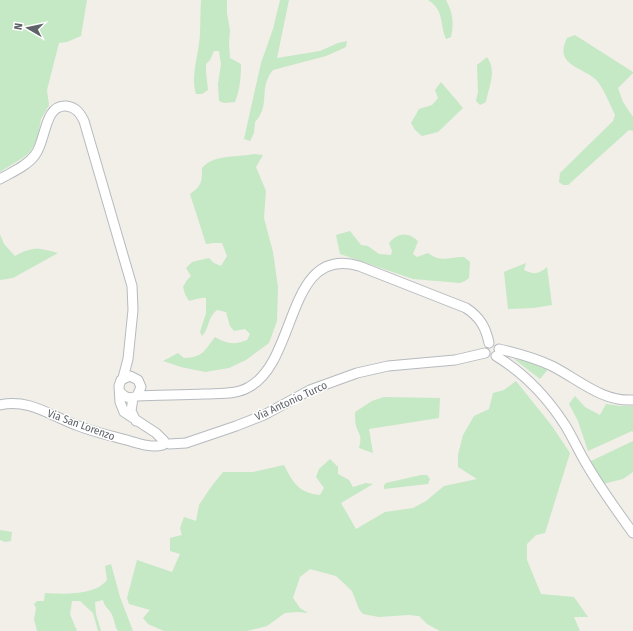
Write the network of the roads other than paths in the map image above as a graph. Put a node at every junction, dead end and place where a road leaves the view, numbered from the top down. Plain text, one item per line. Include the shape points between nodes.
1 (0, 179) edge
2 (489, 343) junction
3 (485, 353) junction
4 (498, 353) junction
5 (128, 359) junction
6 (134, 377) junction
7 (124, 378) junction
8 (140, 384) junction
9 (120, 392) junction
10 (164, 395) junction
11 (135, 397) junction
12 (633, 400) edge
13 (0, 404) edge
14 (136, 420) junction
15 (165, 443) junction
16 (633, 533) edge

1 - 5 main road via 25,164 37,153 52,112 63,106 78,111 84,121 132,286 133,310
2 - 3 main road via 484,349
2 - 4 main road via 497,345
2 - 10 main road via 484,325 466,308 359,266 337,263 317,272 308,283 276,355 255,384 231,393
3 - 4 main road via 492,357
3 - 15 main road, Via Antonio Turco via 458,359 388,366 357,373 310,390 264,415 236,426 186,443
4 - 12 main road via 517,353 544,362 609,398
4 - 16 main road via 526,378 554,409 595,479
5 - 6 main road
5 - 7 main road
6 - 7 main road
6 - 8 main road
7 - 9 main road via 120,383
8 - 10 main road
8 - 11 main road via 140,390
9 - 11 main road via 126,397
9 - 14 main road via 121,407 128,416
10 - 11 main road
11 - 14 main road via 131,410
13 - 15 main road, Via San Lorenzo via 23,403 88,430 140,444 154,446
14 - 15 main road

